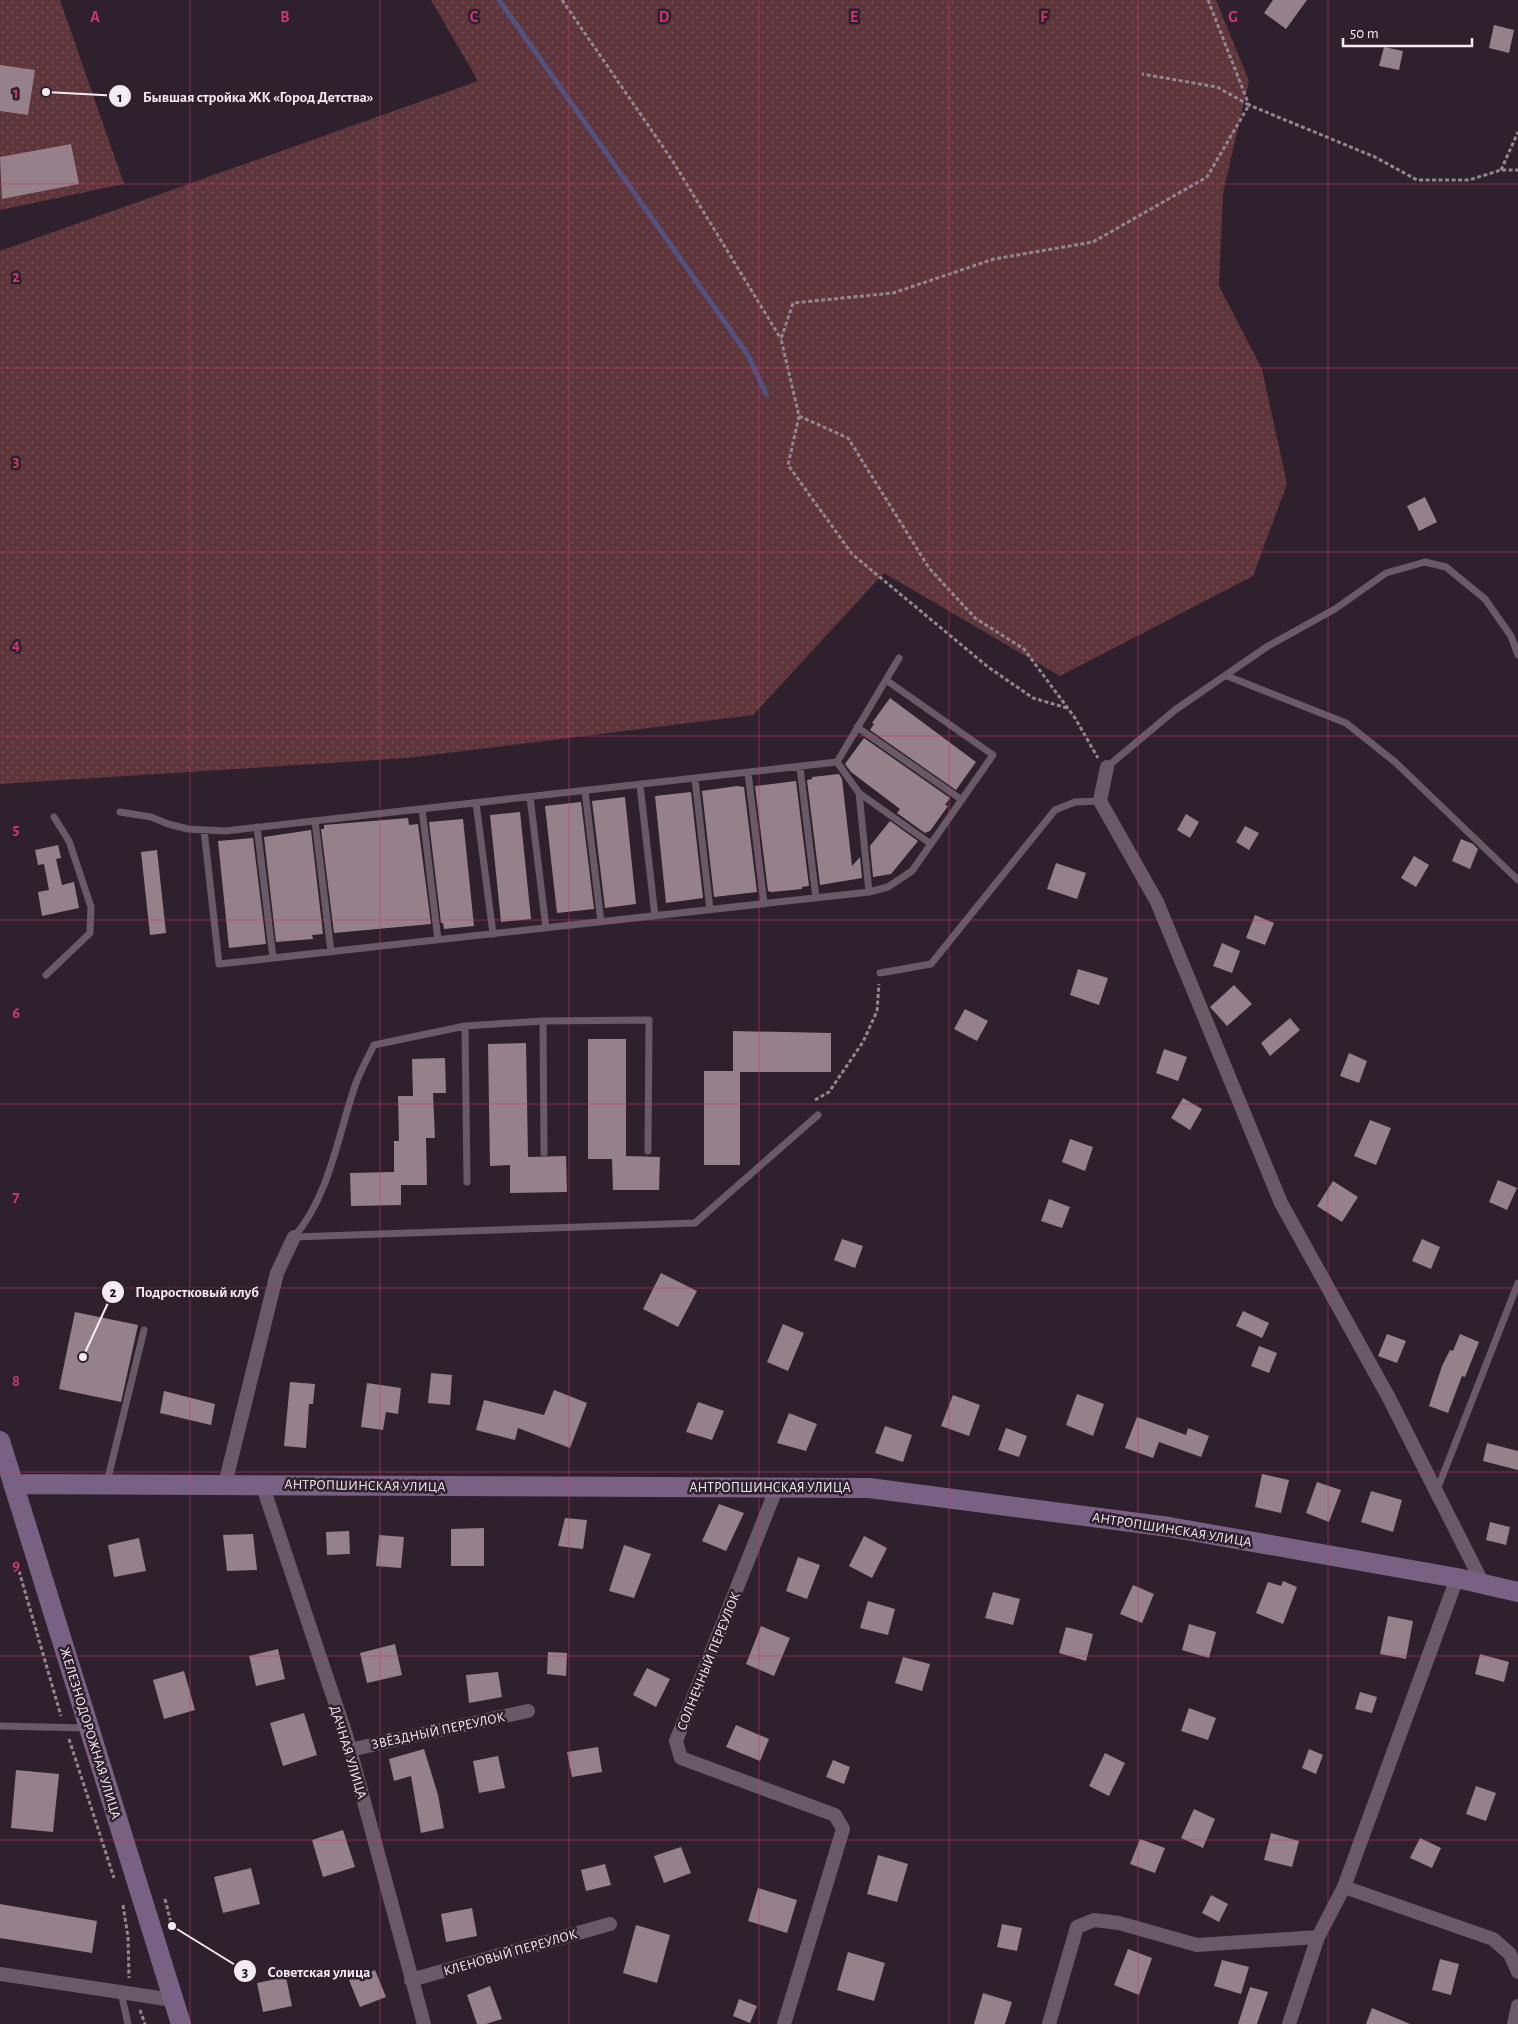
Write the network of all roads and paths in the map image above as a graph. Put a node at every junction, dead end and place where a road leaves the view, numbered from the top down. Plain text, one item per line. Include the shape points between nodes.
1 (562, 0) edge
2 (1208, 0) edge
3 (1142, 74) dead end
4 (1249, 105) junction
5 (1518, 132) edge
6 (1501, 170) junction
7 (1518, 170) edge
8 (781, 339) junction
9 (799, 416) junction
10 (1518, 655) edge
11 (899, 658) dead end
12 (1227, 676) junction
13 (886, 680) junction
14 (1068, 708) junction
15 (857, 727) junction
16 (837, 762) junction
17 (800, 768) junction
18 (1106, 768) junction
19 (748, 773) junction
20 (695, 779) junction
21 (640, 785) junction
22 (585, 791) junction
23 (859, 793) junction
24 (530, 797) junction
25 (962, 800) junction
26 (1100, 801) junction
27 (476, 803) junction
28 (422, 809) junction
29 (120, 812) dead end
30 (54, 817) dead end
31 (315, 821) junction
32 (257, 827) junction
33 (204, 830) junction
34 (931, 844) junction
35 (1518, 880) edge
36 (869, 892) junction
37 (816, 898) junction
38 (764, 904) junction
39 (710, 910) junction
40 (655, 916) junction
41 (601, 922) junction
42 (546, 928) junction
43 (493, 934) junction
44 (438, 940) junction
45 (331, 952) junction
46 (274, 958) junction
47 (880, 973) joint
48 (46, 975) dead end
49 (543, 1021) junction
50 (465, 1026) junction
51 (815, 1100) dead end
52 (818, 1115) dead end
53 (648, 1151) dead end
54 (544, 1153) dead end
55 (467, 1182) dead end
56 (294, 1237) junction
57 (1518, 1283) edge
58 (144, 1330) dead end
59 (0, 1442) edge
60 (7, 1484) edge
61 (225, 1484) junction
62 (262, 1484) junction
63 (106, 1486) junction
64 (776, 1487) junction
65 (1436, 1492) junction
66 (16, 1561) dead end
67 (1457, 1578) junction
68 (1484, 1586) junction
69 (1518, 1592) edge
70 (528, 1711) dead end
71 (0, 1726) edge
72 (65, 1728) junction
73 (90, 1728) junction
74 (349, 1750) junction
75 (117, 1886) dead end
76 (1344, 1887) junction
77 (120, 1896) dead end
78 (610, 1924) dead end
79 (1318, 1937) junction
80 (1518, 1972) edge
81 (0, 1974) edge
82 (411, 1980) junction
83 (127, 1993) junction
84 (173, 2000) junction
85 (1518, 2006) edge
86 (128, 2024) edge
87 (181, 2024) edge
88 (424, 2024) edge
89 (784, 2024) edge
90 (1049, 2024) edge
91 (1289, 2024) edge
92 (1514, 2024) edge

1 - 8 path via 672,160
2 - 4 path
3 - 4 path via 1217,87
4 - 6 path via 1375,157 1416,180 1469,180
4 - 8 path via 1207,177 1093,242 994,259 893,292 793,303
5 - 6 path
6 - 7 path
8 - 9 path
9 - 14 path via 848,438 928,568 974,618 1024,649
9 - 14 path via 788,465 852,554 988,667 1033,698
10 - 12 lane via 1511,636 1485,599 1446,567 1425,562 1386,573 1335,610 1268,646
11 - 13 lane
12 - 18 lane via 1175,710
12 - 35 lane via 1346,724 1395,762
13 - 15 lane
13 - 25 lane via 993,755
14 - 18 path
15 - 16 lane
15 - 25 lane
16 - 17 lane
16 - 23 lane
17 - 19 lane
17 - 37 lane
18 - 26 street
19 - 20 lane
19 - 38 lane
20 - 21 lane
20 - 39 lane
21 - 22 lane
21 - 40 lane
22 - 24 lane
22 - 41 lane
23 - 34 lane
23 - 36 lane
24 - 27 lane
24 - 42 lane
25 - 34 lane
26 - 47 lane via 1075,802 1056,810 930,964
26 - 65 street via 1157,902 1281,1203 1389,1398
27 - 28 lane
27 - 43 lane
28 - 31 lane
28 - 44 lane
29 - 33 lane
30 - 48 lane via 69,842 91,907 90,933
31 - 32 lane
31 - 45 lane
32 - 33 lane
32 - 46 lane
33 - 46 lane via 219,964
34 - 36 lane via 912,871 888,887
36 - 37 lane
37 - 38 lane
38 - 39 lane
39 - 40 lane
40 - 41 lane
41 - 42 lane
42 - 43 lane
43 - 44 lane
44 - 45 lane
45 - 46 lane
47 - 51 path via 877,1011 863,1042 829,1092
49 - 50 lane
49 - 53 lane via 649,1020
49 - 54 lane
50 - 55 lane
50 - 56 lane via 374,1044 356,1082 336,1152 308,1220
52 - 56 lane via 695,1223
56 - 61 street via 277,1273
57 - 65 lane
58 - 63 lane
59 - 60 street, ЖЕЛЕЗНОДОРОЖНАЯ УЛИЦА
60 - 63 street, АНТРОПШИНСКАЯ УЛИЦА
60 - 73 street, ЖЕЛЕЗНОДОРОЖНАЯ УЛИЦА
61 - 62 street, АНТРОПШИНСКАЯ УЛИЦА
61 - 63 street, АНТРОПШИНСКАЯ УЛИЦА
62 - 64 street, АНТРОПШИНСКАЯ УЛИЦА
62 - 74 street, ДАЧНАЯ УЛИЦА
64 - 67 street, АНТРОПШИНСКАЯ УЛИЦА via 869,1488 1169,1527
64 - 89 street, СОЛНЕЧНЫЙ ПЕРЕУЛОК via 676,1741 681,1758 835,1815 843,1829
65 - 68 street
66 - 72 path
67 - 68 street, АНТРОПШИНСКАЯ УЛИЦА
67 - 76 street
68 - 69 street, АНТРОПШИНСКАЯ УЛИЦА
70 - 74 street, ЗВЁЗДНЫЙ ПЕРЕУЛОК
71 - 72 lane
72 - 73 lane
72 - 75 path
73 - 84 street, ЖЕЛЕЗНОДОРОЖНАЯ УЛИЦА
74 - 82 street, ДАЧНАЯ УЛИЦА
76 - 79 street
76 - 80 street via 1494,1939 1510,1954
77 - 83 path via 128,1937
78 - 82 street, КЛЕНОВЫЙ ПЕРЕУЛОК
79 - 90 street via 1197,1945 1119,1923 1094,1920 1077,1927
79 - 91 street
81 - 83 street
82 - 88 street, ДАЧНАЯ УЛИЦА
83 - 84 street
83 - 86 lane
84 - 87 street, ЖЕЛЕЗНОДОРОЖНАЯ УЛИЦА
85 - 92 street

